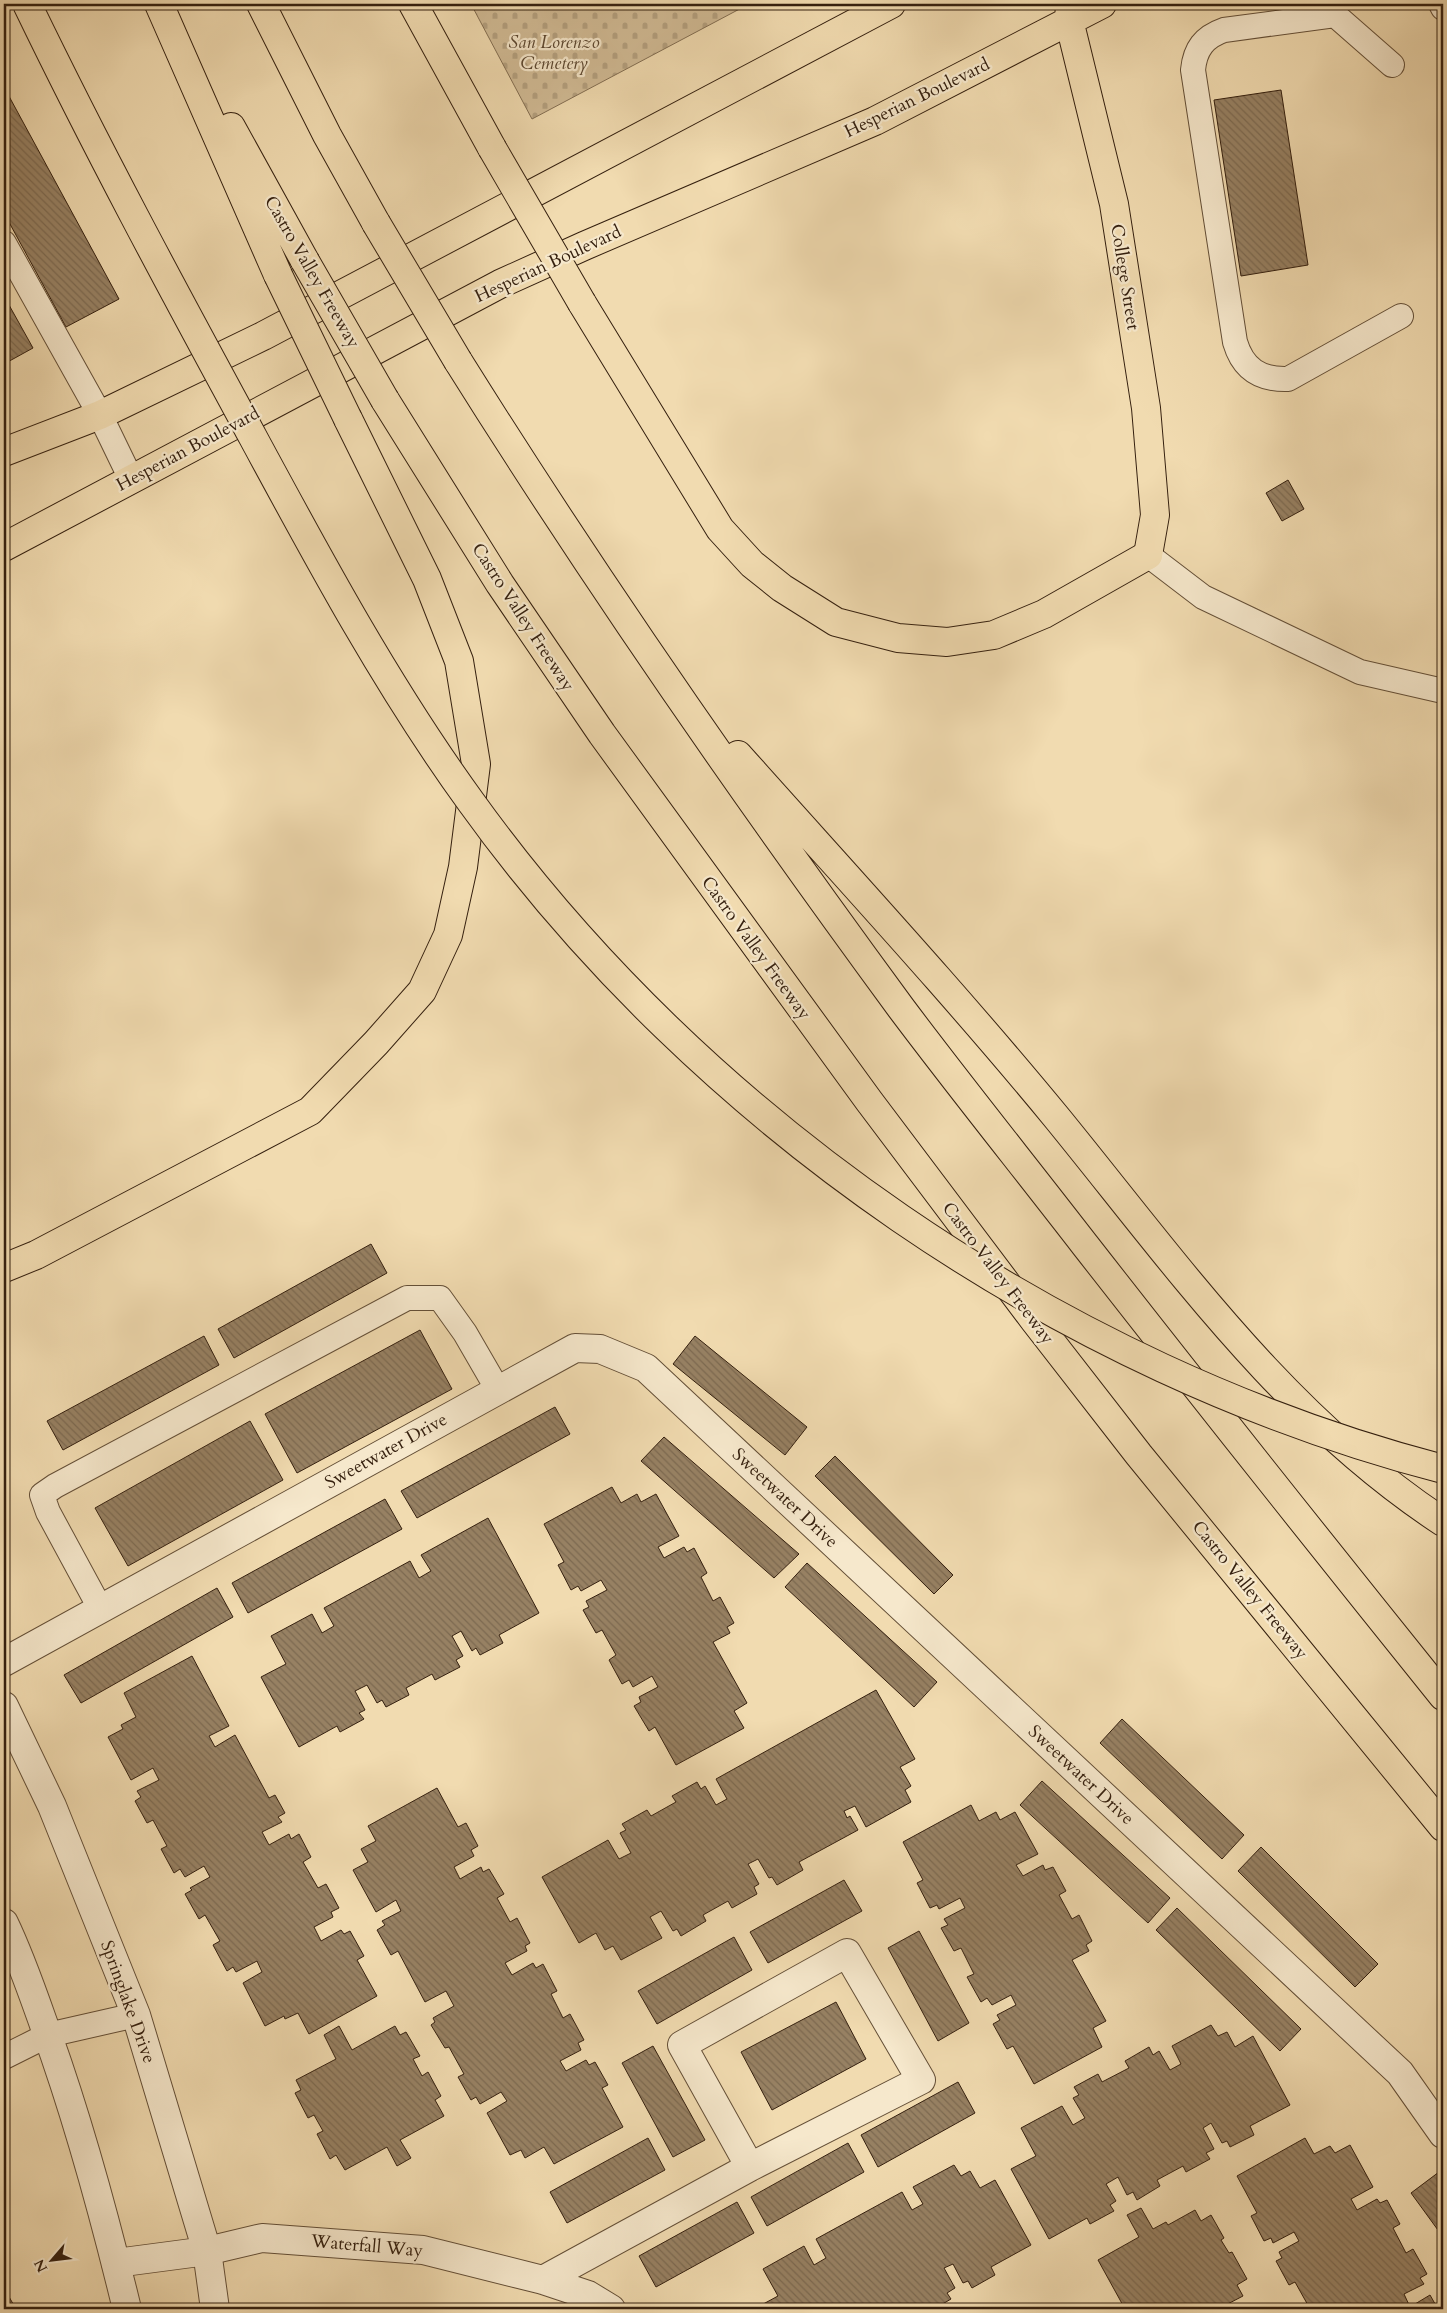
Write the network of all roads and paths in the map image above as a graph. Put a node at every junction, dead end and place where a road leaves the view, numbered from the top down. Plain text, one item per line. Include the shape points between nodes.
1 (28, 4) edge
2 (159, 4) edge
3 (166, 4) edge
4 (261, 4) edge
5 (413, 4) edge
6 (891, 4) edge
7 (1102, 4) edge
8 (1441, 4) edge
9 (1443, 8) edge
10 (1070, 12) edge
11 (1392, 65) dead end
12 (4, 243) edge
13 (1401, 316) dead end
14 (100, 415) junction
15 (4, 452) edge
16 (131, 479) junction
17 (4, 546) edge
18 (1148, 555) junction
19 (646, 650) junction
20 (1443, 691) edge
21 (36, 1255) junction
22 (4, 1268) edge
23 (4, 1278) edge
24 (498, 1390) junction
25 (1443, 1469) edge
26 (1443, 1522) edge
27 (100, 1608) junction
28 (4, 1662) edge
29 (1443, 1696) edge
30 (4, 1706) edge
31 (1443, 1827) edge
32 (4, 1923) edge
33 (136, 2015) junction
34 (48, 2035) junction
35 (4, 2057) edge
36 (1443, 2134) edge
37 (750, 2167) junction
38 (207, 2251) junction
39 (116, 2263) junction
40 (543, 2280) junction
41 (127, 2309) edge
42 (215, 2309) edge
43 (611, 2309) edge

1 - 25 main road, bridge via 195,332 383,668 472,804 588,945 651,1012 716,1074 851,1182 934,1241 1012,1288 1100,1337 1259,1409 1344,1440
2 - 21 main road, bridge via 278,275 427,579 459,661 476,764 463,867 448,935 422,991 376,1043 310,1111
3 - 31 main road, Castro Valley Freeway, bridge via 305,261 385,400 500,584 602,734 869,1101 1034,1320 1139,1455
4 - 19 main road, bridge via 327,135 458,361 545,501
5 - 18 main road, bridge via 582,302 720,529 752,564 782,588 836,622 898,638 947,642 994,635 1044,614
6 - 14 main road via 340,296
7 - 10 main road, Hesperian Boulevard
8 - 9 lane
10 - 16 main road, Hesperian Boulevard via 875,120 500,284
10 - 18 main road, College Street via 1114,204 1146,408 1155,515
11 - 13 lane via 1335,15 1224,30 1214,34 1198,49 1193,70 1235,342 1239,356 1248,367 1259,376 1288,379
12 - 14 lane
14 - 15 main road
14 - 16 lane
16 - 17 main road, Hesperian Boulevard
18 - 20 lane via 1203,597 1360,672
19 - 26 main road via 998,1049 1228,1330 1292,1400 1362,1462
19 - 29 main road via 904,1012
21 - 22 main road
21 - 23 main road
24 - 27 street, Sweetwater Drive
24 - 27 lane via 440,1298 407,1298 55,1486 42,1495 48,1512
24 - 36 street, Sweetwater Drive via 575,1348 600,1349 646,1368 1400,2073
27 - 28 street, Sweetwater Drive
30 - 33 street, Springlake Drive via 52,1806
32 - 34 street
33 - 34 lane
33 - 38 street, Springlake Drive
34 - 35 lane
34 - 39 street via 65,2083
37 - 37 street via 921,2080 847,1953 682,2045
37 - 40 street
38 - 39 street, Waterfall Way
38 - 40 street, Waterfall Way via 262,2238 424,2250
38 - 42 street, Springlake Drive
39 - 41 street
40 - 43 street, Waterfall Way via 588,2295

